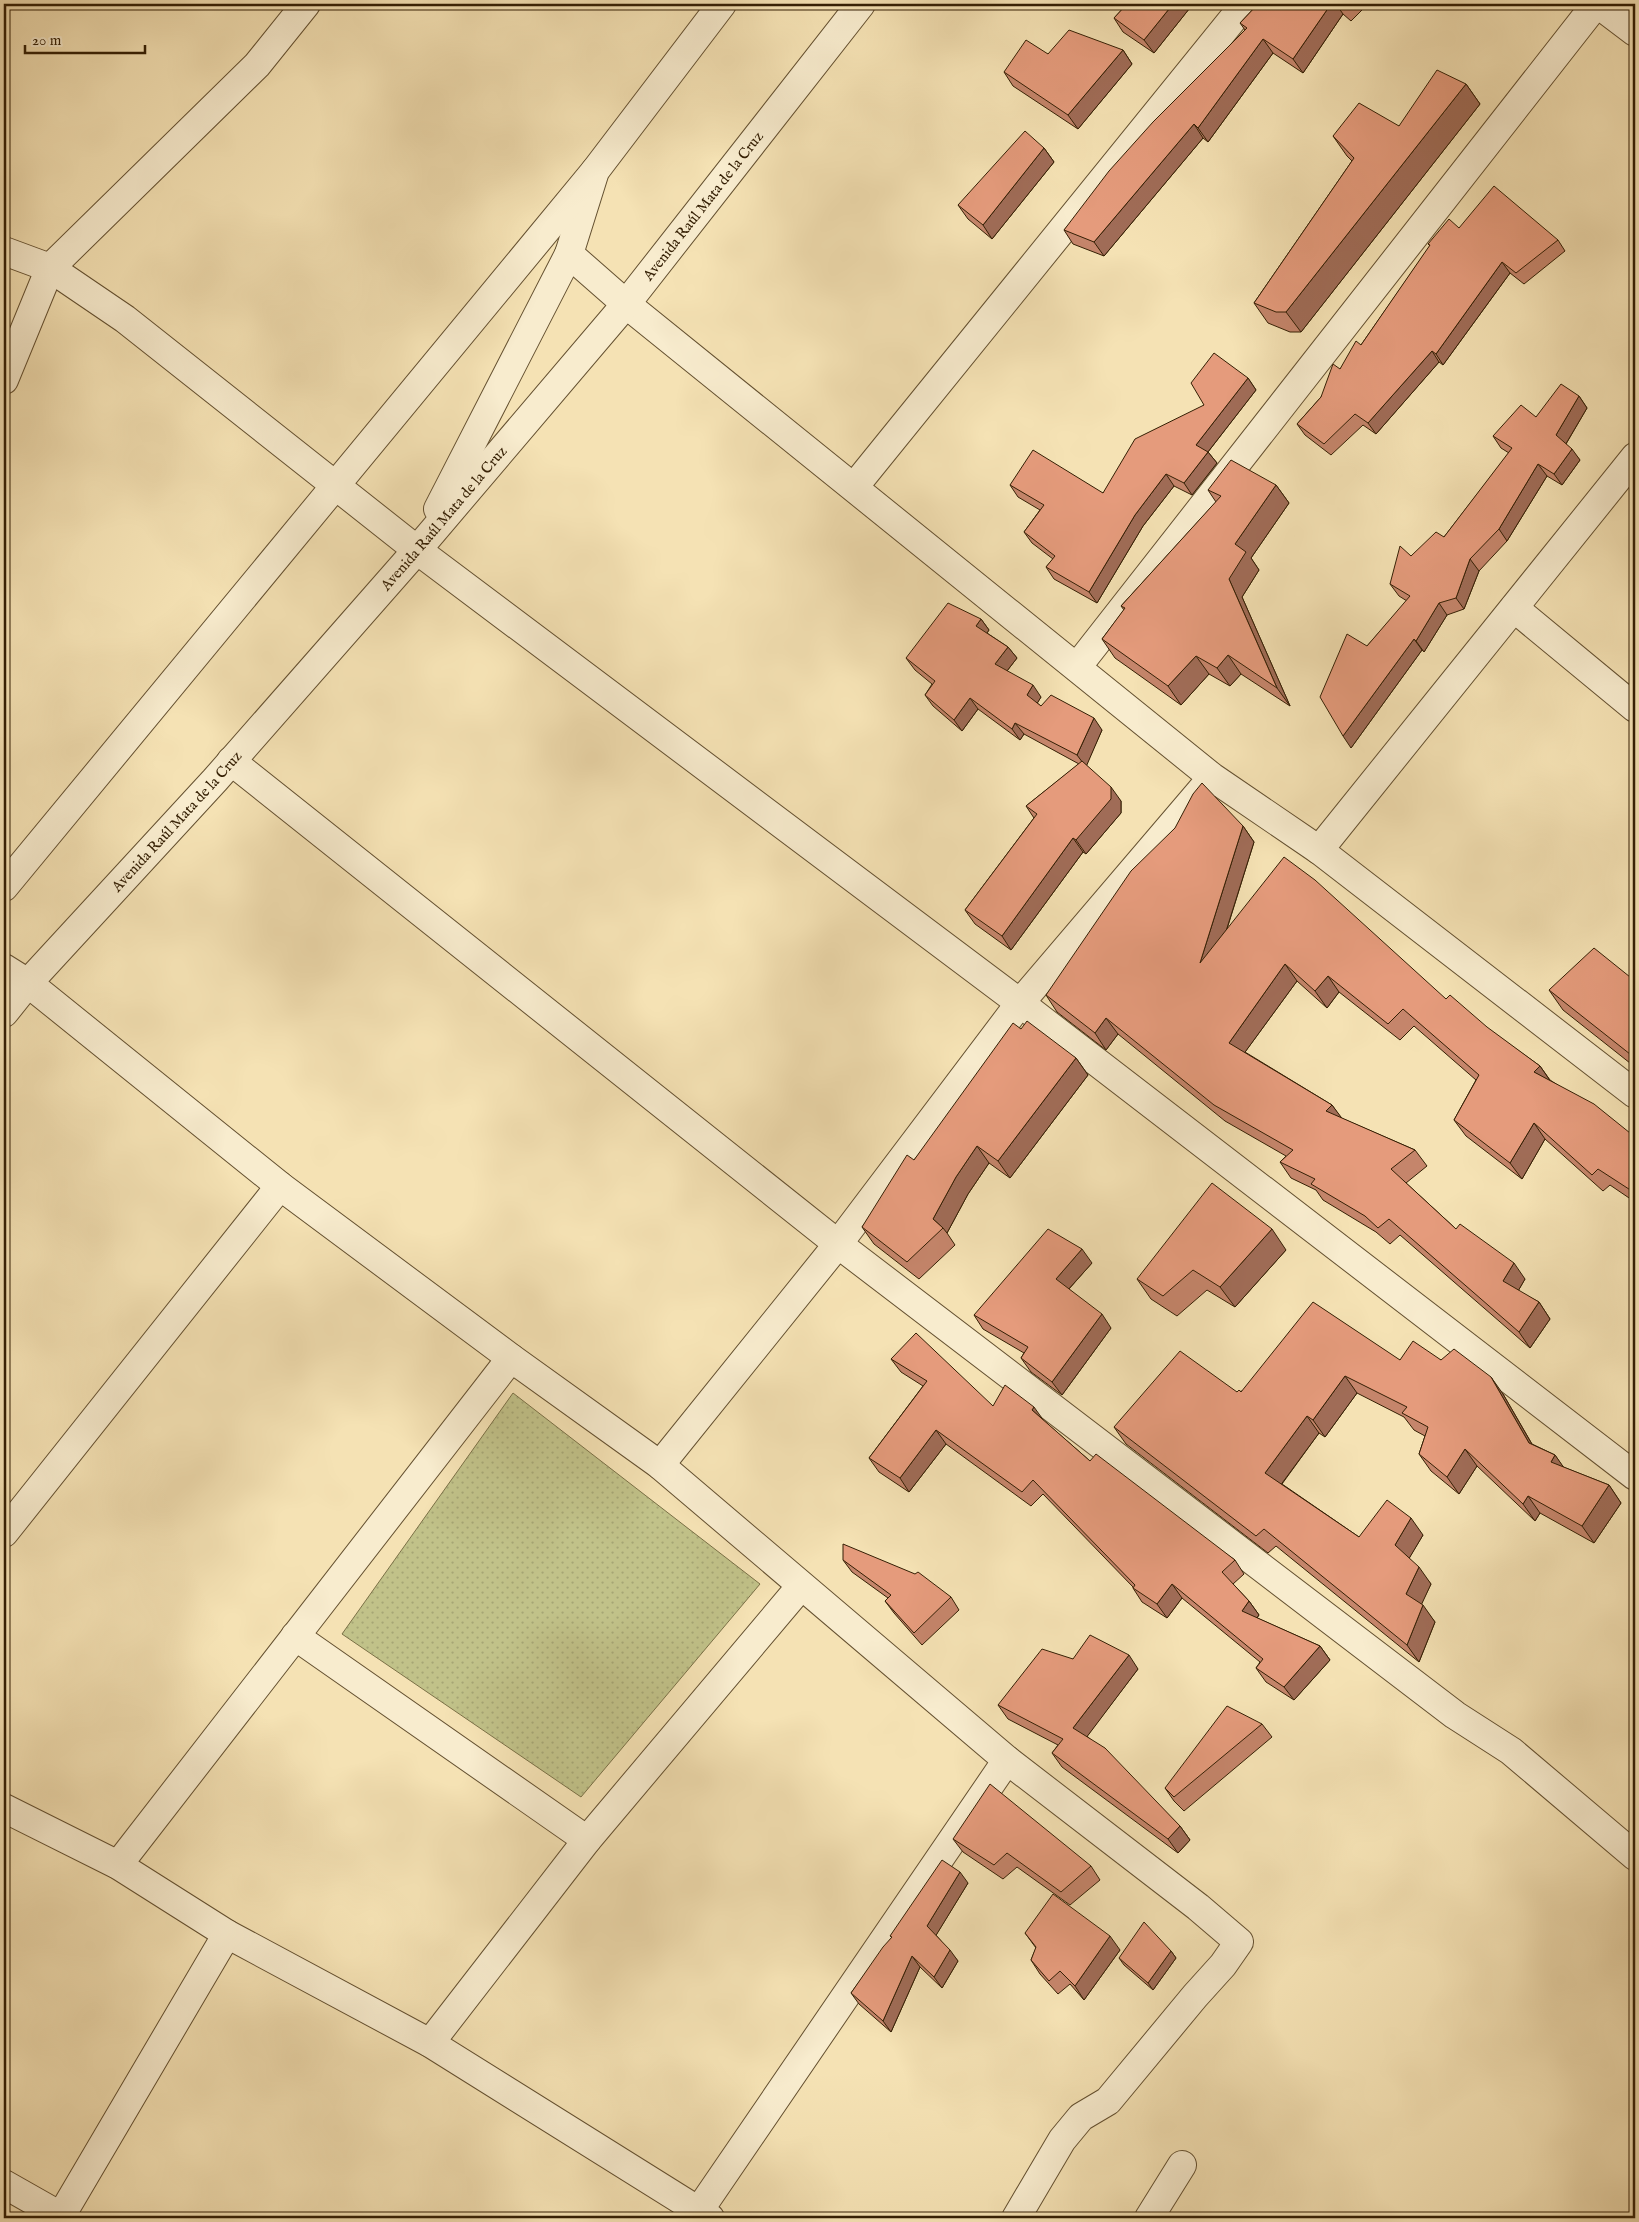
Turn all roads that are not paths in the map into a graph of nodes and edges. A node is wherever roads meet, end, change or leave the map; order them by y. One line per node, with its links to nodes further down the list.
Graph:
1 (306, 4): 10 (street)
2 (722, 4): 7 (street)
3 (861, 4): 11 (street, Avenida Raúl Mata de la Cruz)
4 (1245, 4): 15 (street)
5 (1597, 4): 6 (street); 18 (street)
6 (1635, 32)
7 (595, 170): 9 (street); 14 (street)
8 (4, 251): 10 (street)
9 (569, 254): 11 (street); 16 (street)
10 (50, 268): 12 (street); 14 (street)
11 (626, 304): 15 (street); 16 (street, Avenida Raúl Mata de la Cruz)
12 (4, 380)
13 (1635, 457): 17 (street)
14 (335, 485): 16 (street); 23 (street)
15 (854, 487): 18 (street)
16 (417, 550): 20 (street, Avenida Raúl Mata de la Cruz); 26 (street)
17 (1514, 608): 19 (street); 22 (street)
18 (1077, 667): 21 (street)
19 (1635, 708)
20 (231, 761): 25 (street, Avenida Raúl Mata de la Cruz); 30 (street)
21 (1212, 777): 22 (street); 26 (street)
22 (1319, 850): 28 (street)
23 (4, 887)
24 (4, 968): 25 (street)
25 (28, 983): 27 (street, Avenida Raúl Mata de la Cruz); 29 (street)
26 (1020, 1003): 30 (street); 33 (street)
27 (4, 1013)
28 (1635, 1094)
29 (280, 1186): 31 (street); 34 (street)
30 (838, 1244): 32 (street); 40 (street)
31 (511, 1358): 32 (street); 36 (street)
32 (660, 1465): 35 (street)
33 (1635, 1476)
34 (4, 1534)
35 (800, 1586): 37 (street); 39 (street)
36 (295, 1636): 39 (street); 41 (street)
37 (1007, 1760): 46 (street); 48 (street)
38 (4, 1808): 41 (street)
39 (587, 1840): 43 (street)
40 (1635, 1856)
41 (118, 1865): 42 (street)
42 (227, 1934): 43 (street); 47 (street)
43 (430, 2043): 46 (street)
44 (1182, 2165): 49 (street)
45 (4, 2184): 47 (street)
46 (704, 2215)
47 (63, 2217)
48 (1016, 2218)
49 (1149, 2218)

